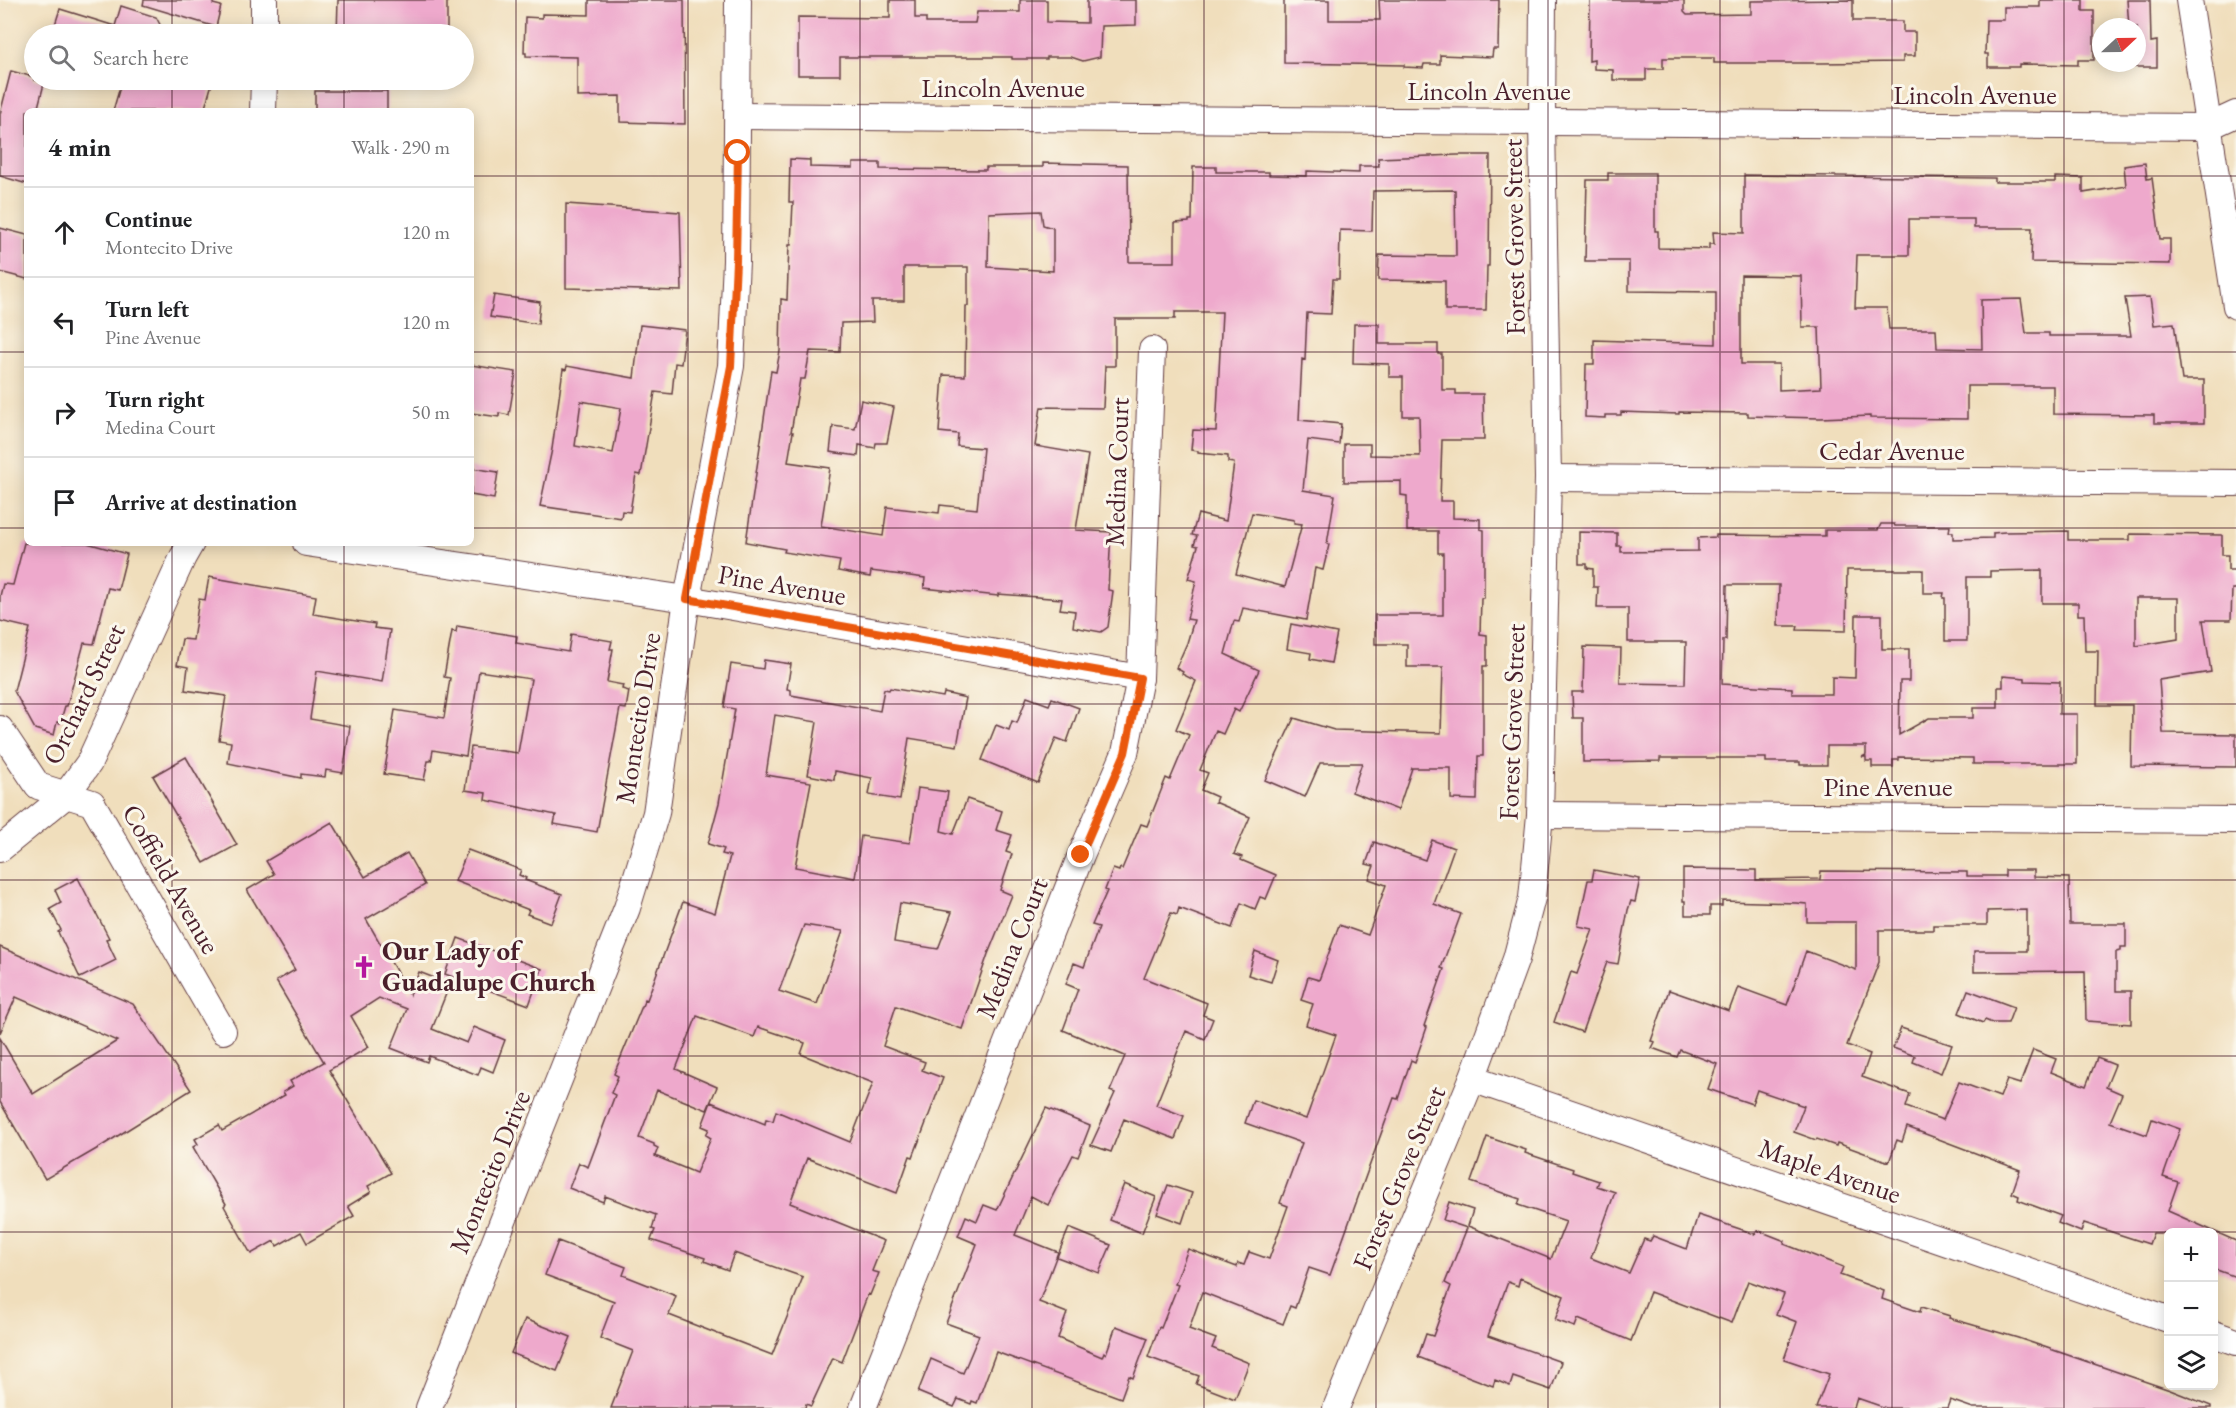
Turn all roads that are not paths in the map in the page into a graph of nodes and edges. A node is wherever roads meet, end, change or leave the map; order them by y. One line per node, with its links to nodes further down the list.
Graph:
1 (264, 0): 5 (street)
2 (738, 0): 9 (street, Montecito Drive)
3 (1543, 0): 10 (street, Forest Grove Street)
4 (2189, 0): 11 (street)
5 (264, 24)
6 (264, 90): 7 (street)
7 (263, 108)
8 (2236, 114): 11 (street, Lincoln Avenue)
9 (738, 116): 10 (street, Lincoln Avenue); 18 (street, Montecito Drive)
10 (1542, 122): 11 (street, Lincoln Avenue); 14 (street, Forest Grove Street)
11 (2208, 127): 12 (street)
12 (2236, 306)
13 (1152, 350): 19 (street, Medina Court)
14 (1548, 478): 15 (street, Cedar Avenue); 22 (street, Forest Grove Street)
15 (2236, 483)
16 (189, 546): 21 (street, Orchard Street)
17 (326, 546): 18 (street, Pine Avenue)
18 (687, 599): 19 (street, Pine Avenue); 30 (street, Montecito Drive)
19 (1140, 678): 31 (street, Medina Court)
20 (0, 729): 21 (street, Coffield Avenue)
21 (65, 796): 24 (street, Orchard Street); 25 (street, Coffield Avenue)
22 (1540, 814): 23 (street, Pine Avenue); 26 (street, Forest Grove Street)
23 (2236, 820)
24 (0, 849)
25 (224, 1031)
26 (1472, 1079): 27 (street, Maple Avenue); 32 (street, Forest Grove Street)
27 (2164, 1317)
28 (2217, 1336): 29 (street)
29 (2236, 1342)
30 (429, 1408)
31 (863, 1408)
32 (1336, 1408)

